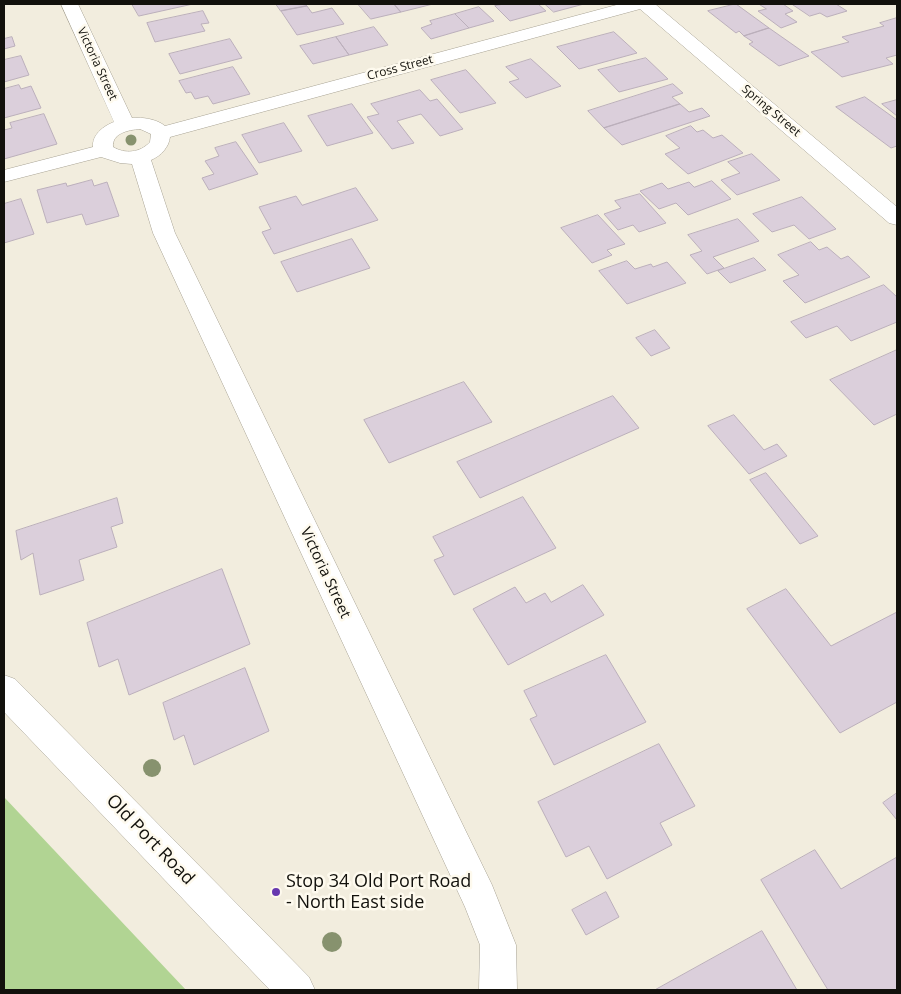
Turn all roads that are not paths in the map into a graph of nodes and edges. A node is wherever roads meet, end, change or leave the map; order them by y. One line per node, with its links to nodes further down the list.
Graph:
1 (69, 4): 4 (street, Victoria Street)
2 (639, 4): 5 (street, Cross Street)
3 (645, 4): 9 (street, Spring Street)
4 (125, 125): 5 (street); 6 (street)
5 (161, 133): 7 (street)
6 (104, 150): 7 (street); 8 (street)
7 (140, 157): 12 (street, Victoria Street)
8 (4, 176)
9 (897, 218)
10 (4, 690): 11 (street, Old Port Road)
11 (296, 990)
12 (498, 990)

